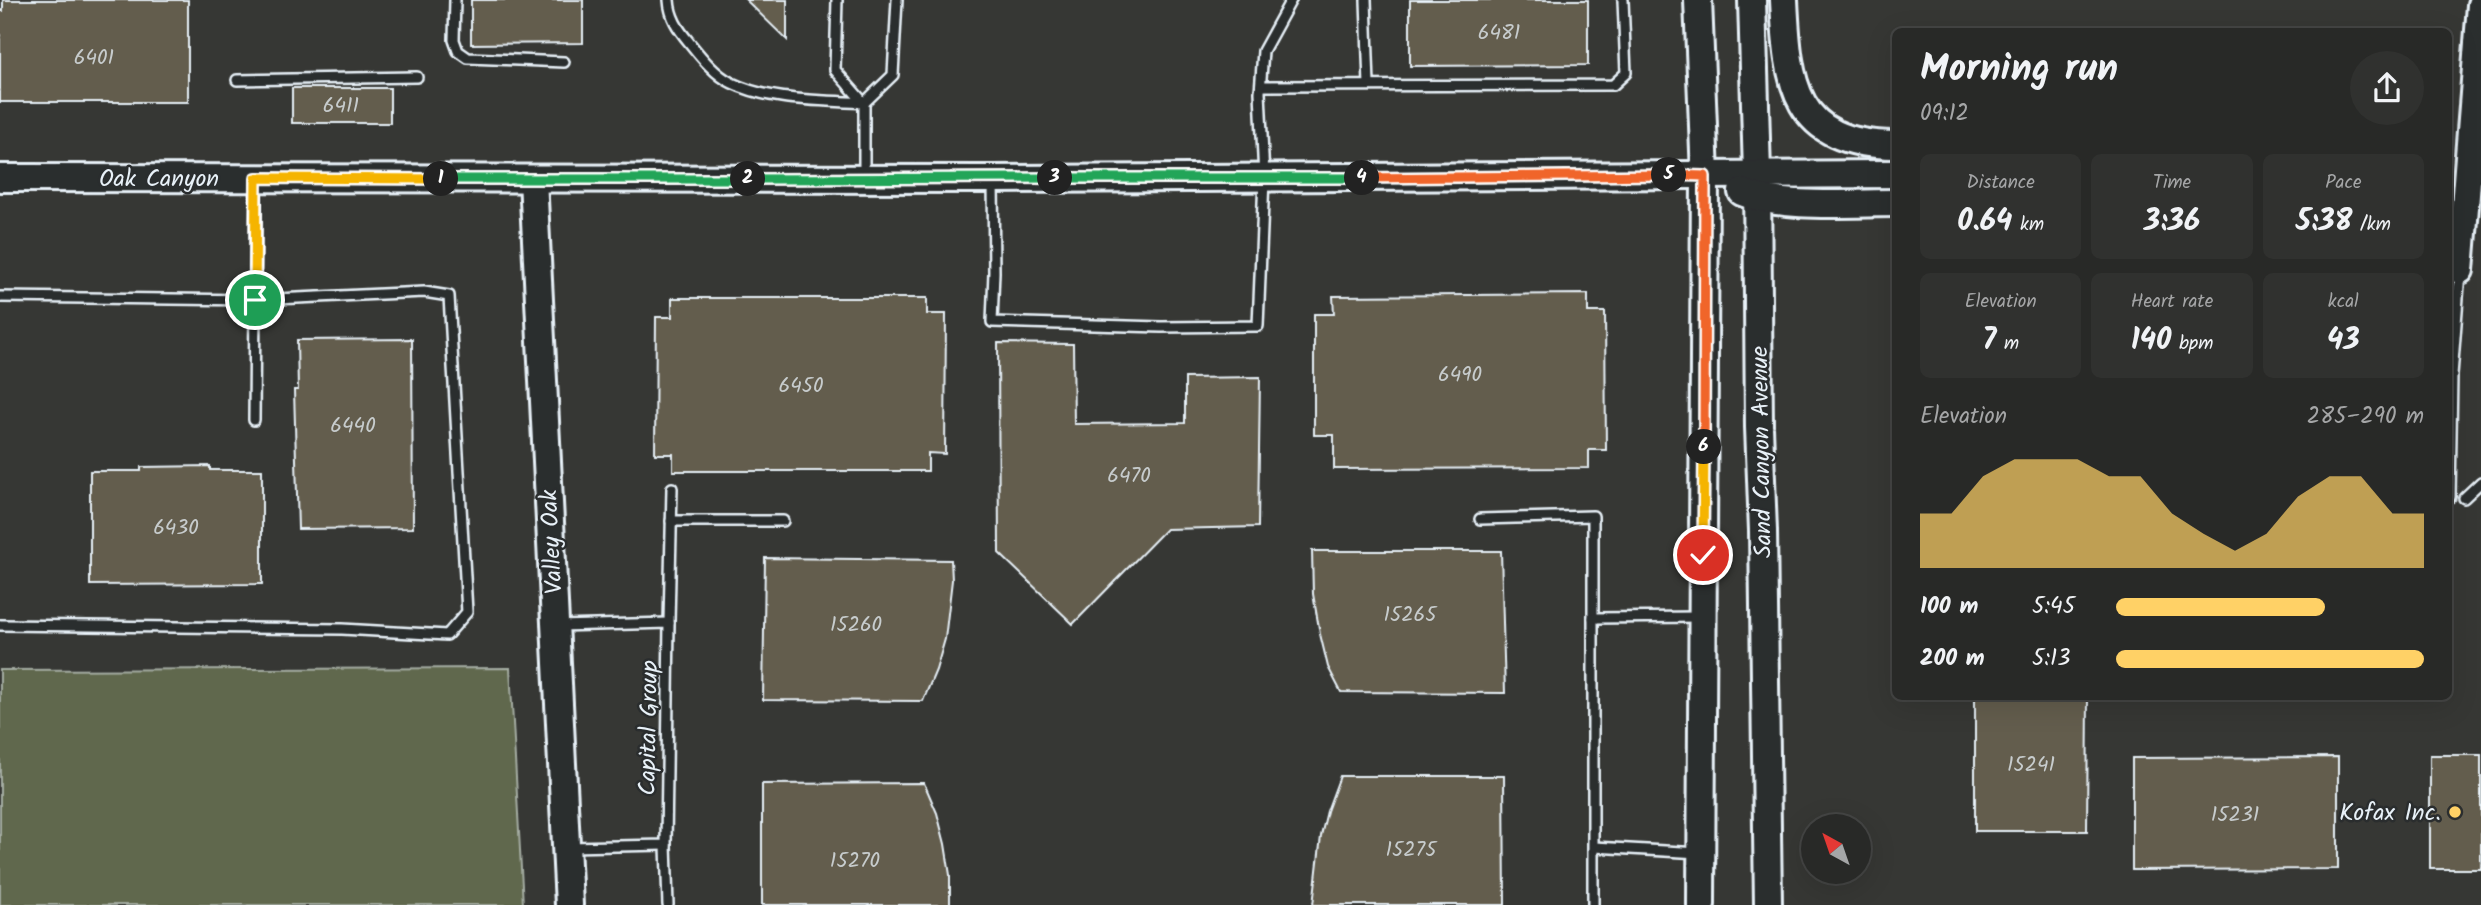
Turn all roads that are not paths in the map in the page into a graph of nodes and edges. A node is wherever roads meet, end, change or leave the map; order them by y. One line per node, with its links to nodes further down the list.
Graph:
1 (455, 0): 12 (lane)
2 (670, 0): 17 (lane)
3 (837, 0): 17 (lane)
4 (897, 0): 17 (lane)
5 (1291, 0): 16 (lane)
6 (1366, 0): 15 (lane)
7 (1623, 0): 15 (lane)
8 (1698, 0): 20 (street)
9 (1752, 0): 27 (street, Sand Canyon Avenue)
10 (1784, 0): 18 (street)
11 (2481, 5): 29 (street)
12 (564, 62)
13 (418, 77): 14 (lane)
14 (237, 80)
15 (1369, 85): 16 (lane)
16 (1261, 86): 23 (lane)
17 (864, 103): 25 (lane)
18 (1892, 145)
19 (1892, 174): 27 (street)
20 (1705, 176): 23 (street, Oak Canyon); 27 (street); 41 (street)
21 (0, 178): 22 (street, Oak Canyon)
22 (256, 178): 24 (street, Oak Canyon); 32 (lane)
23 (1264, 178): 26 (street, Oak Canyon); 26 (lane)
24 (533, 179): 25 (street, Oak Canyon); 45 (street, Valley Oak)
25 (864, 179): 26 (street, Oak Canyon)
26 (993, 179)
27 (1757, 186): 28 (street); 54 (street, Sand Canyon Avenue)
28 (1892, 203)
29 (2464, 227): 30 (street)
30 (2463, 271): 33 (lane)
31 (0, 297): 32 (lane)
32 (255, 300): 34 (lane); 44 (lane)
33 (2452, 375)
34 (254, 420)
35 (2481, 482): 37 (lane)
36 (672, 488): 39 (lane)
37 (2465, 498)
38 (1480, 519): 42 (lane)
39 (671, 521): 40 (lane); 43 (lane)
40 (783, 522)
41 (1703, 617): 42 (lane); 49 (street)
42 (1593, 618): 48 (lane)
43 (669, 623): 45 (lane, Capital Group); 46 (lane, Capital Group)
44 (0, 625)
45 (555, 626): 47 (street, Valley Oak)
46 (666, 845): 47 (lane); 51 (lane, Capital Group)
47 (566, 847): 50 (street, Valley Oak)
48 (1594, 847): 49 (lane); 52 (lane)
49 (1701, 853): 53 (street)
50 (569, 905)
51 (668, 905)
52 (1593, 905)
53 (1701, 905)
54 (1768, 905)

